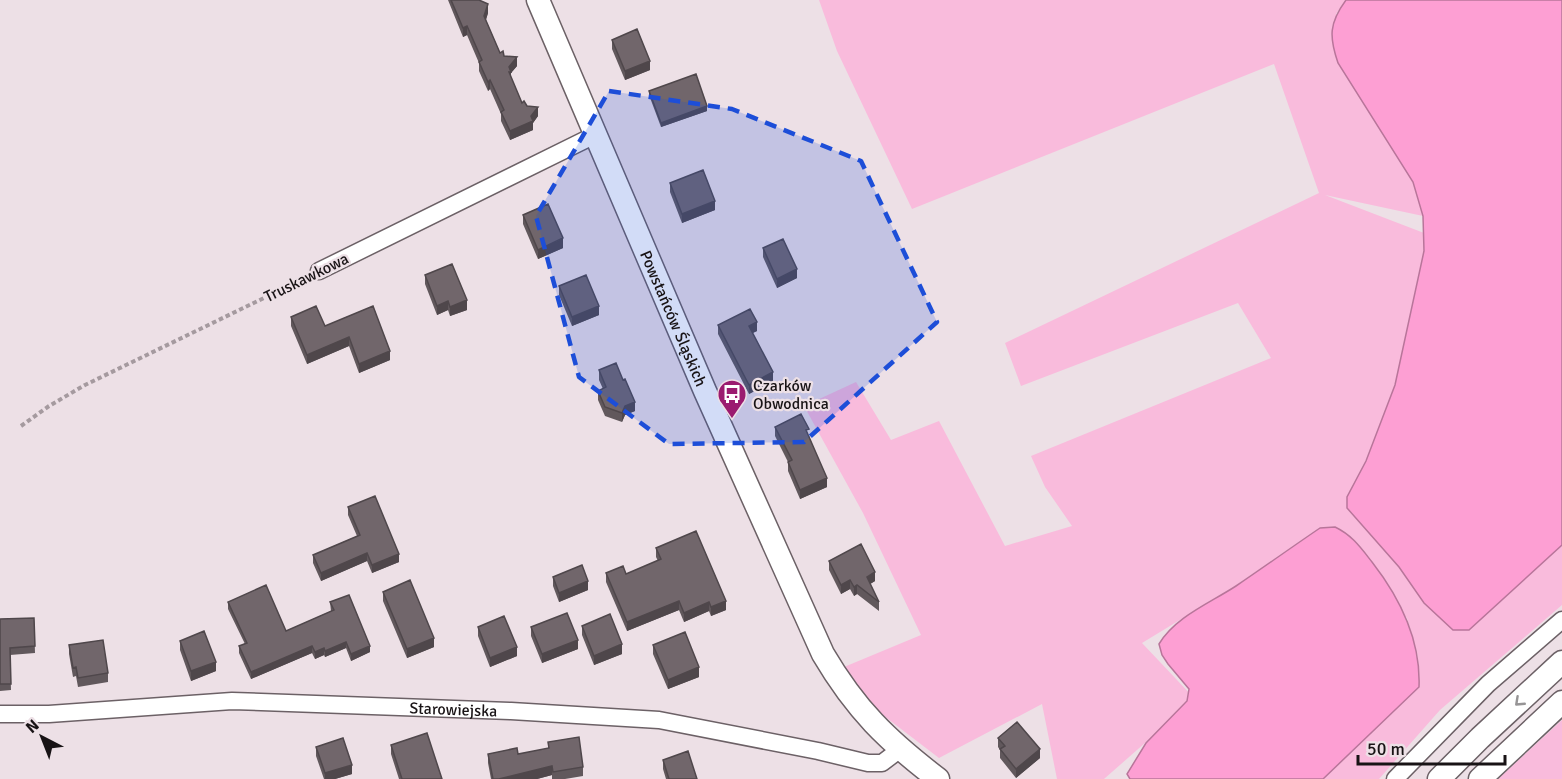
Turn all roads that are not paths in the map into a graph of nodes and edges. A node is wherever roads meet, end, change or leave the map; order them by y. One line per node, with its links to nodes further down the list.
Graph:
1 (538, 0): 2 (street, Powstańców Śląskich)
2 (595, 135): 3 (street, Truskawkowa); 8 (street, Powstańców Śląskich)
3 (319, 271)
4 (1562, 620): 10 (street)
5 (1562, 662): 11 (street, one-way to 11)
6 (1562, 702): 12 (street)
7 (0, 714): 8 (street, Starowiejska)
8 (899, 750): 9 (street, Powstańców Śląskich)
9 (938, 779)
10 (1395, 779)
11 (1439, 779)
12 (1480, 779)

